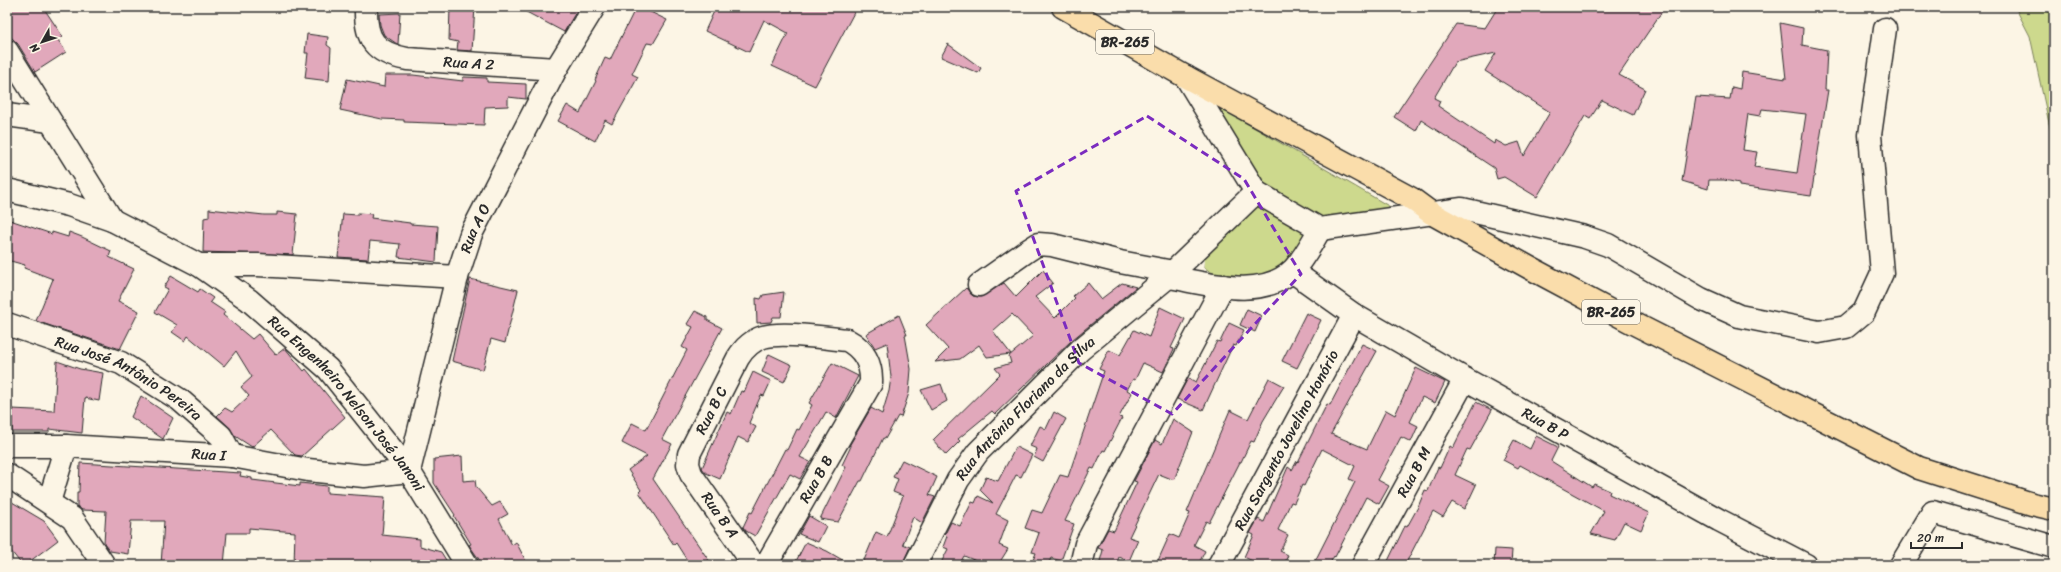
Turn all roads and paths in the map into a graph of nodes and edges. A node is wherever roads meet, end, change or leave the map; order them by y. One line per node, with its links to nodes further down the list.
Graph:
1 (366, 7): 6 (street, Rua A 2)
2 (594, 7): 6 (street, Rua A O)
3 (1063, 7): 7 (highway, BR-265)
4 (1885, 29): 12 (street)
5 (7, 51): 9 (street)
6 (556, 69): 19 (street, Rua A O)
7 (1186, 77): 11 (street); 12 (highway, BR-265)
8 (7, 116): 9 (street)
9 (50, 120): 13 (street)
10 (7, 190): 13 (street, Rua Engenheiro Nelson José Janoni)
11 (1256, 192): 14 (street); 18 (street, Rua Antônio Floriano da Silva)
12 (1431, 212): 14 (street); 34 (highway, BR-265)
13 (112, 220): 15 (street, Rua Engenheiro Nelson José Janoni)
14 (1320, 229): 17 (street)
15 (200, 265): 16 (street, Rua Engenheiro Nelson José Janoni); 22 (street, Rua Engenheiro Nelson José Janoni)
16 (258, 265): 19 (street, Rua Engenheiro Nelson José Janoni); 22 (street)
17 (1292, 271): 21 (street); 23 (street, Rua B P)
18 (1170, 275): 20 (street); 21 (street); 40 (street, Rua Antônio Floriano da Silva)
19 (457, 277): 31 (street, Rua A O)
20 (979, 285)
21 (1224, 286): 41 (street)
22 (249, 300): 31 (street, Rua Engenheiro Nelson José Janoni)
23 (1354, 315): 25 (street, Rua B P); 42 (street, Rua Sargento Jovelino Honório)
24 (7, 324): 29 (street, Rua José Antônio Pereira)
25 (1465, 379): 43 (street, Rua B M); 44 (street, Rua B P)
26 (866, 394): 30 (street, Rua B C); 39 (street, Rua B B)
27 (7, 446): 28 (street, Rua I)
28 (66, 446): 29 (street, Rua I); 33 (street)
29 (232, 456): 31 (street, Rua I)
30 (688, 464): 38 (street, Rua B A)
31 (409, 471): 37 (street, Rua Engenheiro Nelson José Janoni)
32 (7, 475): 33 (street)
33 (50, 502): 36 (street)
34 (2054, 509)
35 (2054, 547): 45 (street)
36 (104, 565)
37 (467, 565)
38 (754, 565)
39 (766, 565)
40 (915, 565)
41 (1081, 565)
42 (1220, 565)
43 (1363, 565)
44 (1806, 565)
45 (1901, 565)

